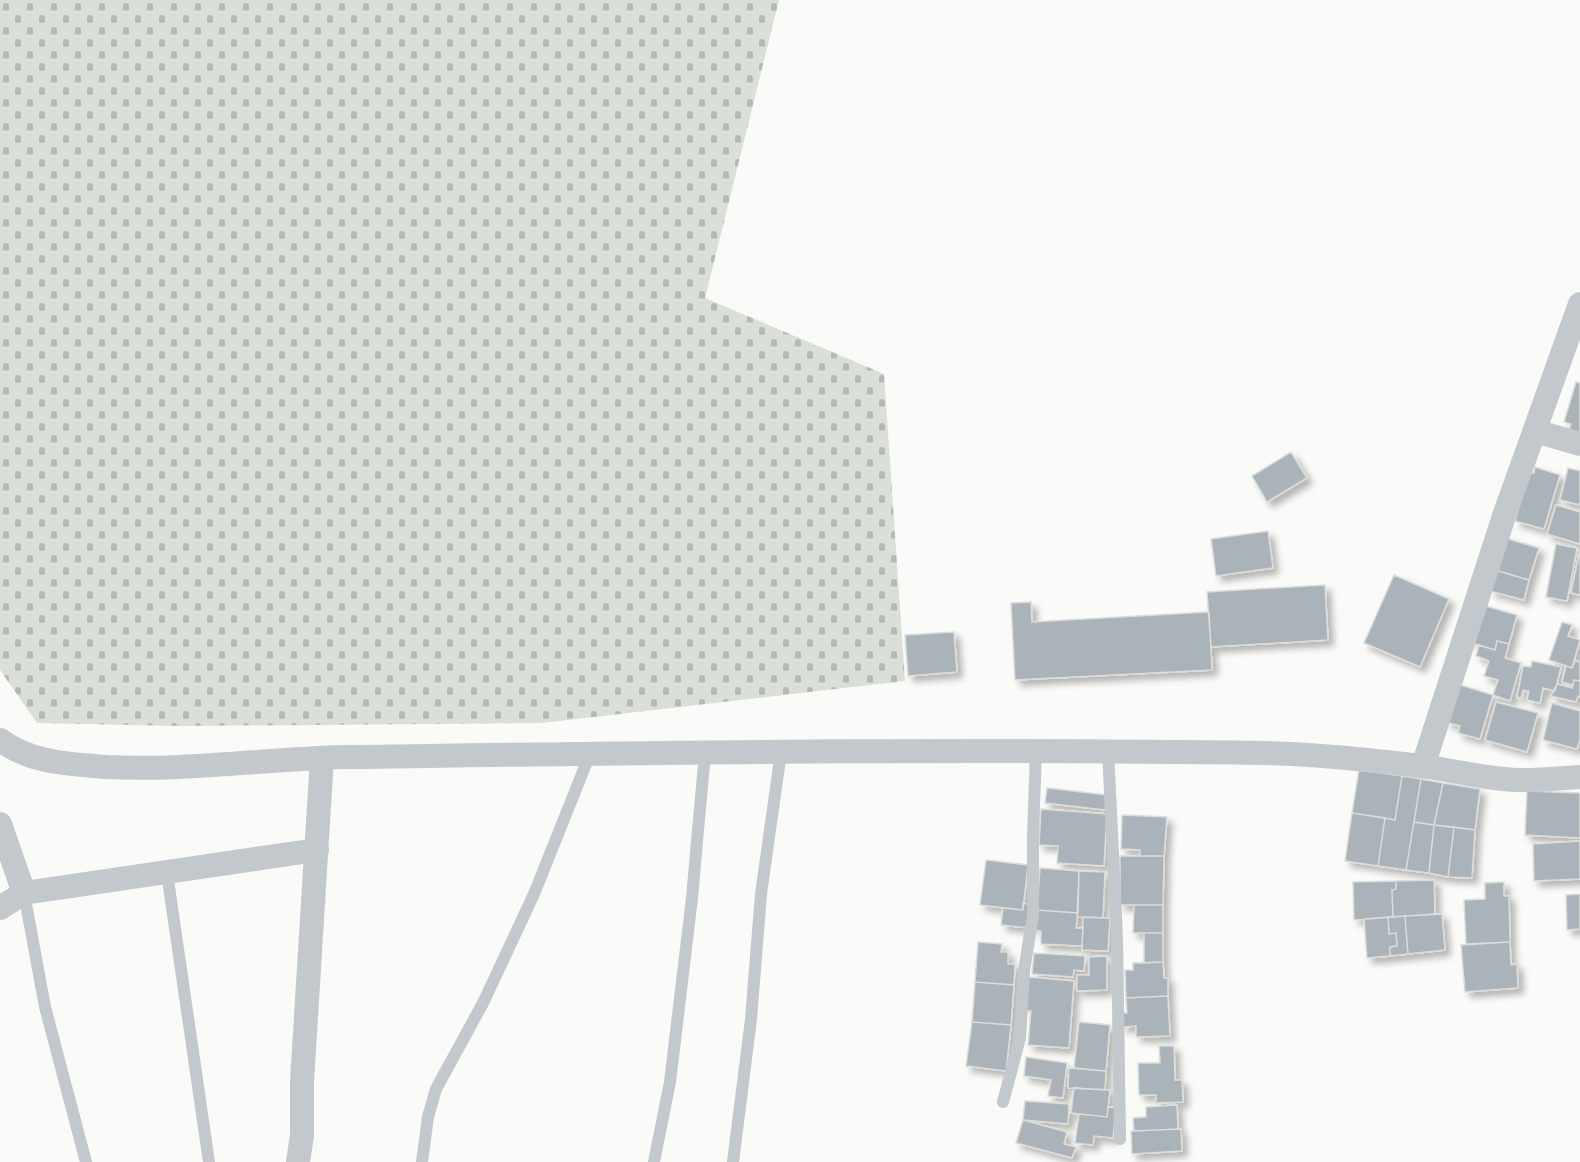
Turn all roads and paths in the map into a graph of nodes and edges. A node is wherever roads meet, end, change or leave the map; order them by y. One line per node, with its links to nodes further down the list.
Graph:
1 (1580, 304): 2 (street)
2 (1535, 431): 3 (street); 11 (street)
3 (1580, 444)
4 (3, 749): 10 (street)
5 (1107, 750): 6 (street); 11 (street); 19 (lane)
6 (1036, 751): 8 (street); 18 (lane)
7 (705, 752): 8 (street); 9 (street); 24 (lane)
8 (781, 752): 25 (lane)
9 (590, 754): 10 (street); 23 (lane)
10 (322, 758): 14 (street)
11 (1422, 766): 12 (street)
12 (1580, 777)
13 (0, 824): 16 (street)
14 (317, 850): 15 (street); 22 (street)
15 (167, 873): 16 (street); 21 (lane)
16 (24, 893): 17 (street); 20 (lane)
17 (0, 908)
18 (1003, 1102)
19 (1120, 1139)
20 (86, 1162)
21 (210, 1162)
22 (298, 1162)
23 (422, 1162)
24 (654, 1162)
25 (733, 1162)

